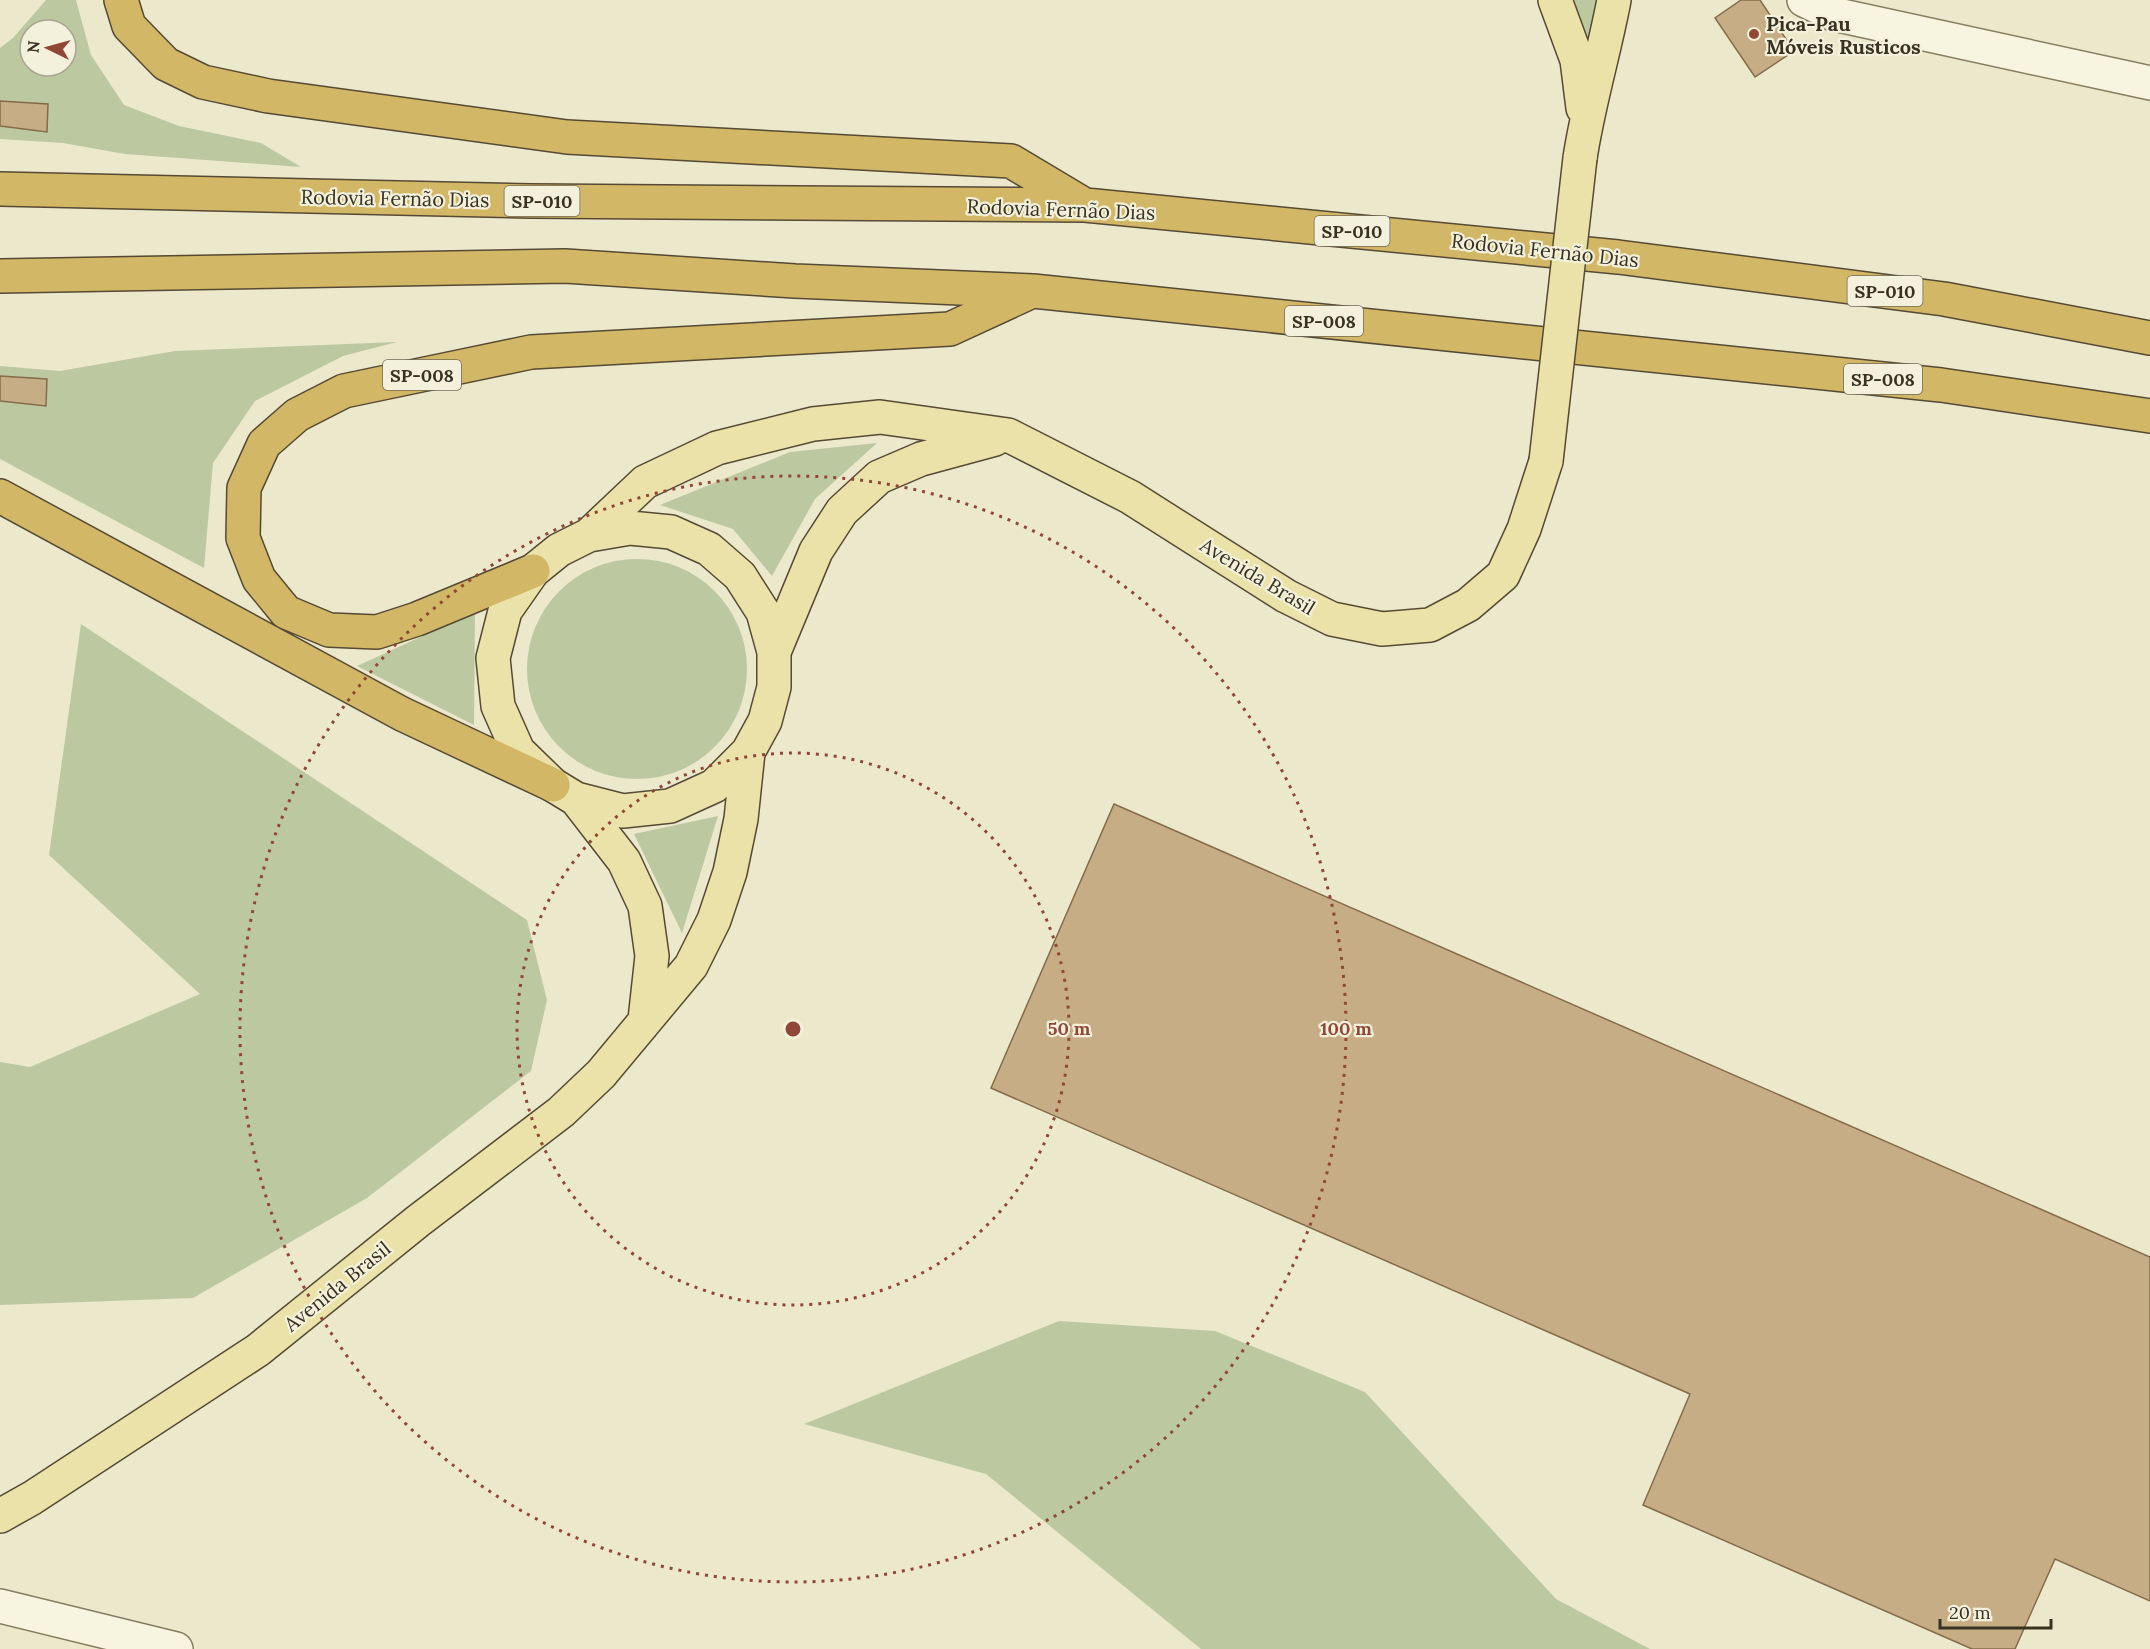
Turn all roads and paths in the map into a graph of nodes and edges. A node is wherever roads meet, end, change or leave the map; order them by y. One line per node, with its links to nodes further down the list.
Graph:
1 (121, 0): 8 (highway)
2 (1555, 0): 6 (main road, SP-008)
3 (1614, 0): 6 (main road)
4 (1804, 0): 5 (street)
5 (2150, 83)
6 (1585, 126): 13 (main road, Avenida Brasil / SP-008, bridge)
7 (0, 189): 8 (highway, Rodovia Fernão Dias / SP-010)
8 (1085, 205): 11 (highway, Rodovia Fernão Dias / SP-010)
9 (0, 276): 10 (highway)
10 (1033, 291): 12 (highway, SP-008); 16 (highway, SP-008)
11 (2150, 338)
12 (2150, 416)
13 (1008, 435): 15 (main road, Avenida Brasil / SP-008); 17 (main road)
14 (0, 496): 19 (highway)
15 (589, 535): 16 (main road, SP-008); 17 (main road, SP-008)
16 (533, 571): 19 (main road, SP-008)
17 (774, 652): 18 (main road, SP-008)
18 (748, 752): 19 (main road, SP-008); 20 (main road, Avenida Brasil)
19 (565, 792): 20 (main road)
20 (645, 1020): 21 (main road, Avenida Brasil)
21 (0, 1516)
22 (0, 1606): 23 (street)
23 (176, 1649)

